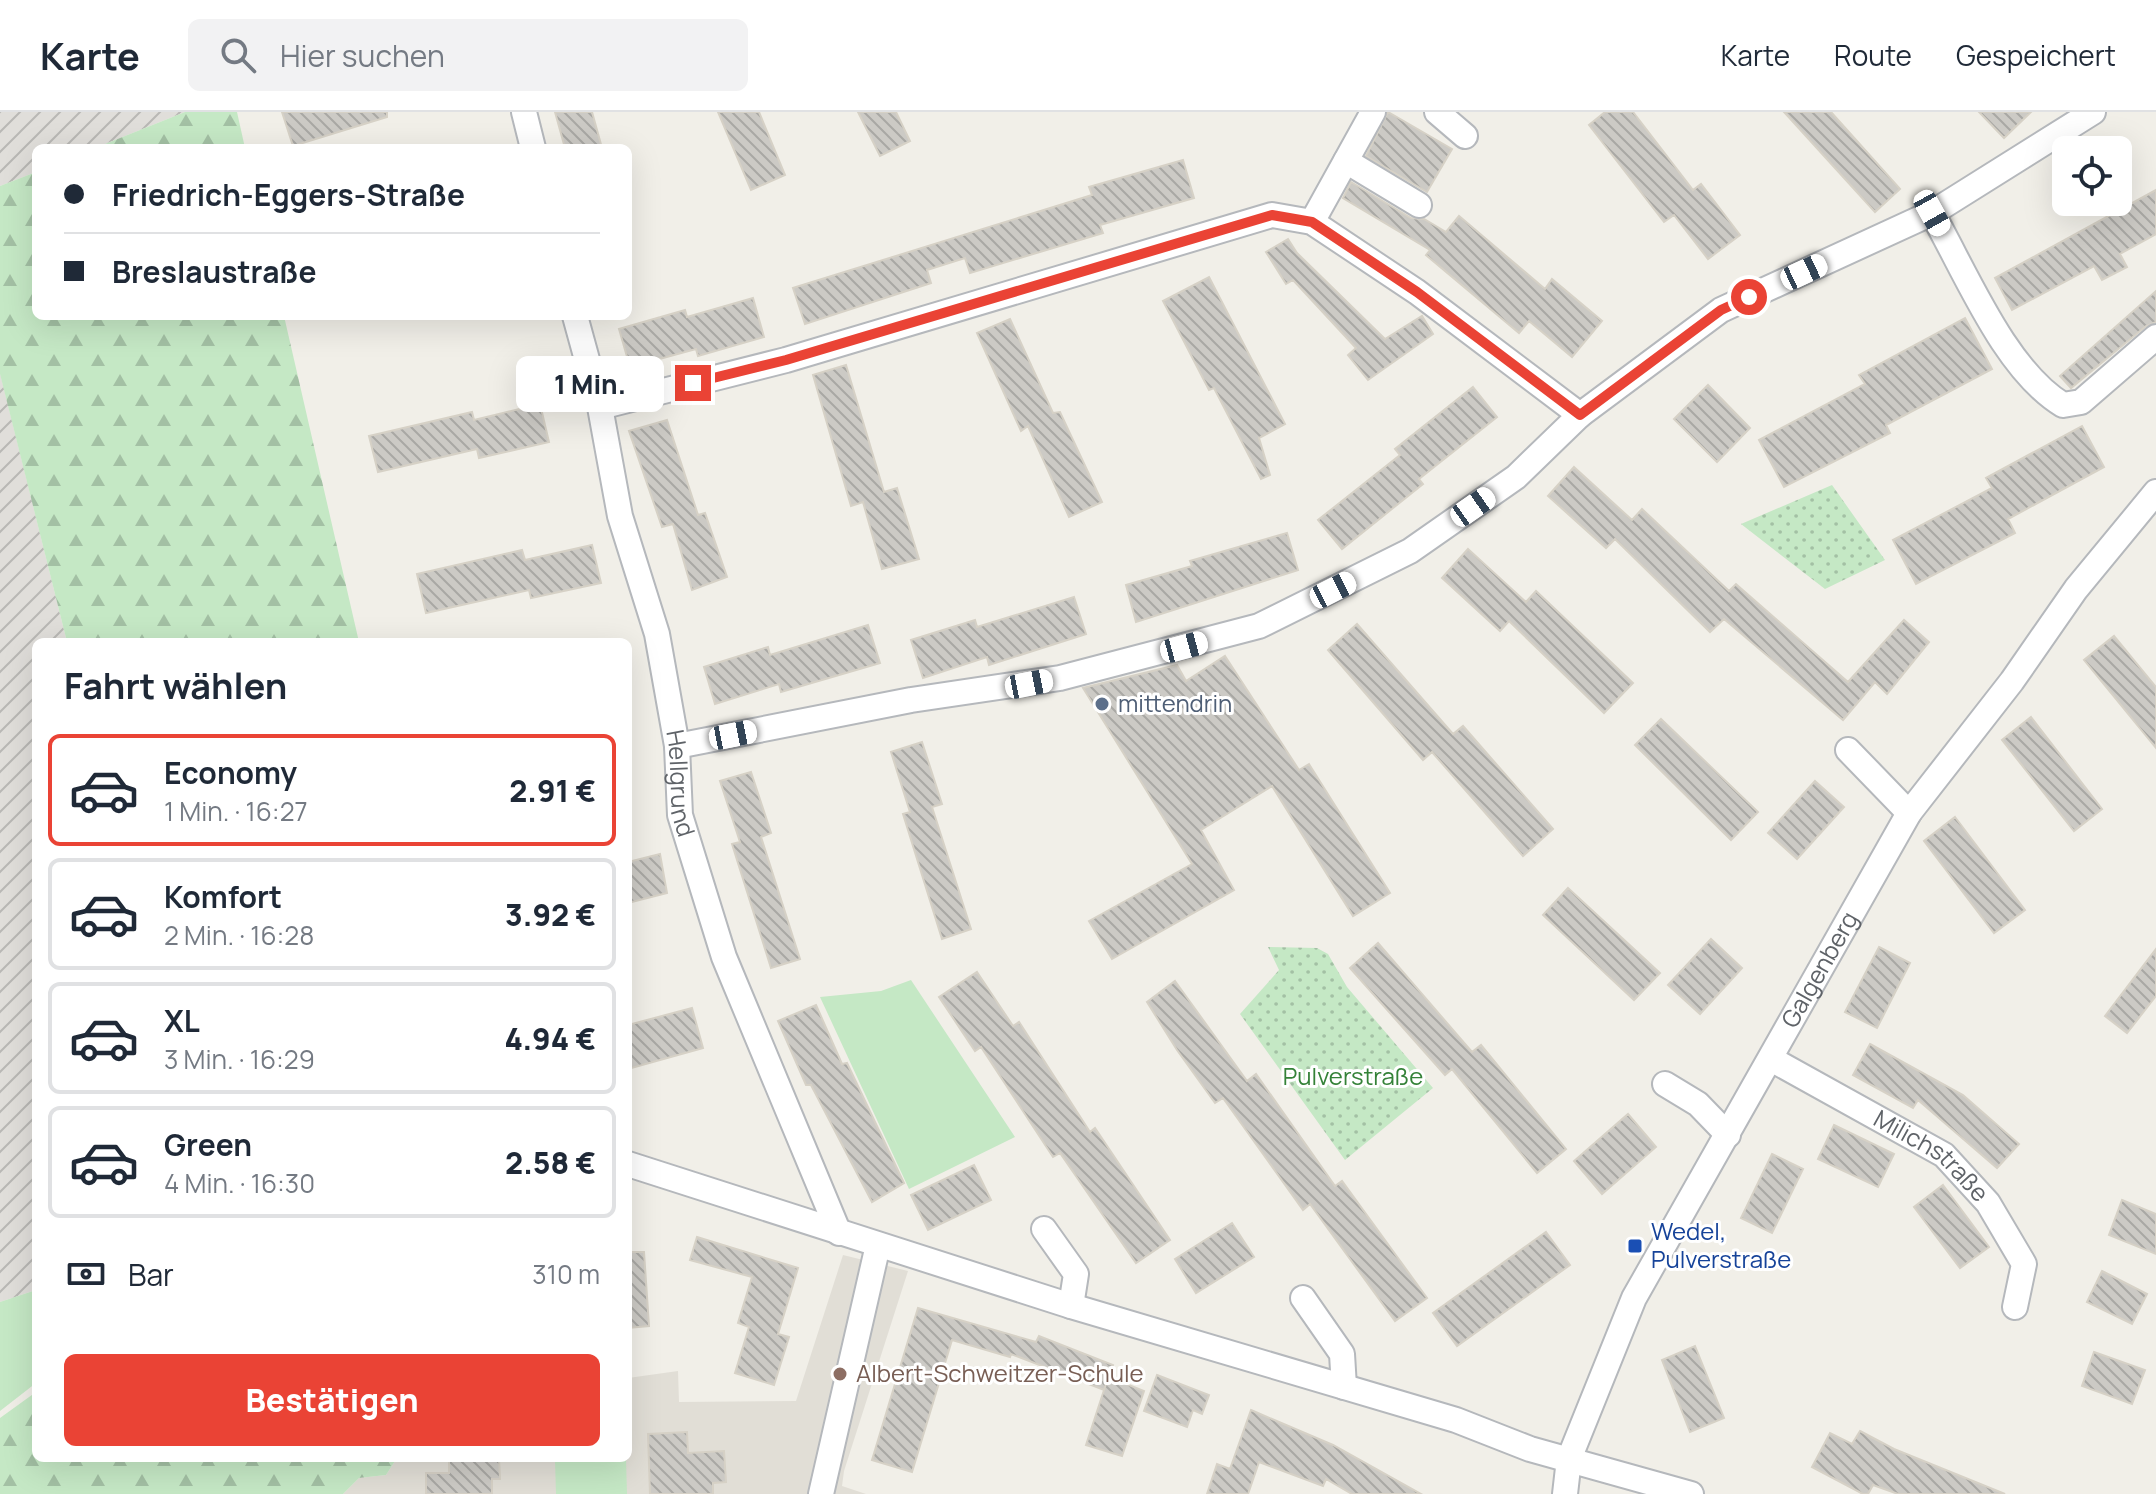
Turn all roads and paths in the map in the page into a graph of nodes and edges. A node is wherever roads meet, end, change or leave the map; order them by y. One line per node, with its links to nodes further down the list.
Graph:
1 (524, 112): 6 (street)
2 (1373, 112): 7 (street)
3 (1437, 112): 5 (street)
4 (2093, 112): 9 (street)
5 (1465, 136)
6 (532, 144)
7 (1346, 161): 8 (street); 10 (street)
8 (1419, 205)
9 (1932, 213): 12 (street); 14 (street)
10 (1312, 222): 13 (street); 14 (street)
11 (576, 320): 13 (street, Hellgrund)
12 (2156, 337)
13 (600, 407): 16 (street, Hellgrund)
14 (1573, 423): 16 (street)
15 (2156, 492): 18 (street, Galgenberg)
16 (677, 746): 24 (street, Hellgrund)
17 (1848, 750): 18 (street)
18 (1909, 813): 19 (street, Galgenberg)
19 (1771, 1059): 21 (street, Galgenberg); 28 (street, Milichstraße)
20 (1665, 1084): 21 (street)
21 (1728, 1135): 30 (street, Galgenberg)
22 (632, 1165): 24 (street)
23 (1044, 1229): 27 (street)
24 (839, 1233): 25 (street)
25 (878, 1245): 27 (street); 31 (street)
26 (1303, 1298): 29 (street)
27 (1071, 1306): 29 (street)
28 (2015, 1307)
29 (1344, 1387): 30 (street)
30 (1569, 1459): 32 (street, Galgenberg); 33 (street)
31 (821, 1494)
32 (1565, 1494)
33 (1691, 1494)

